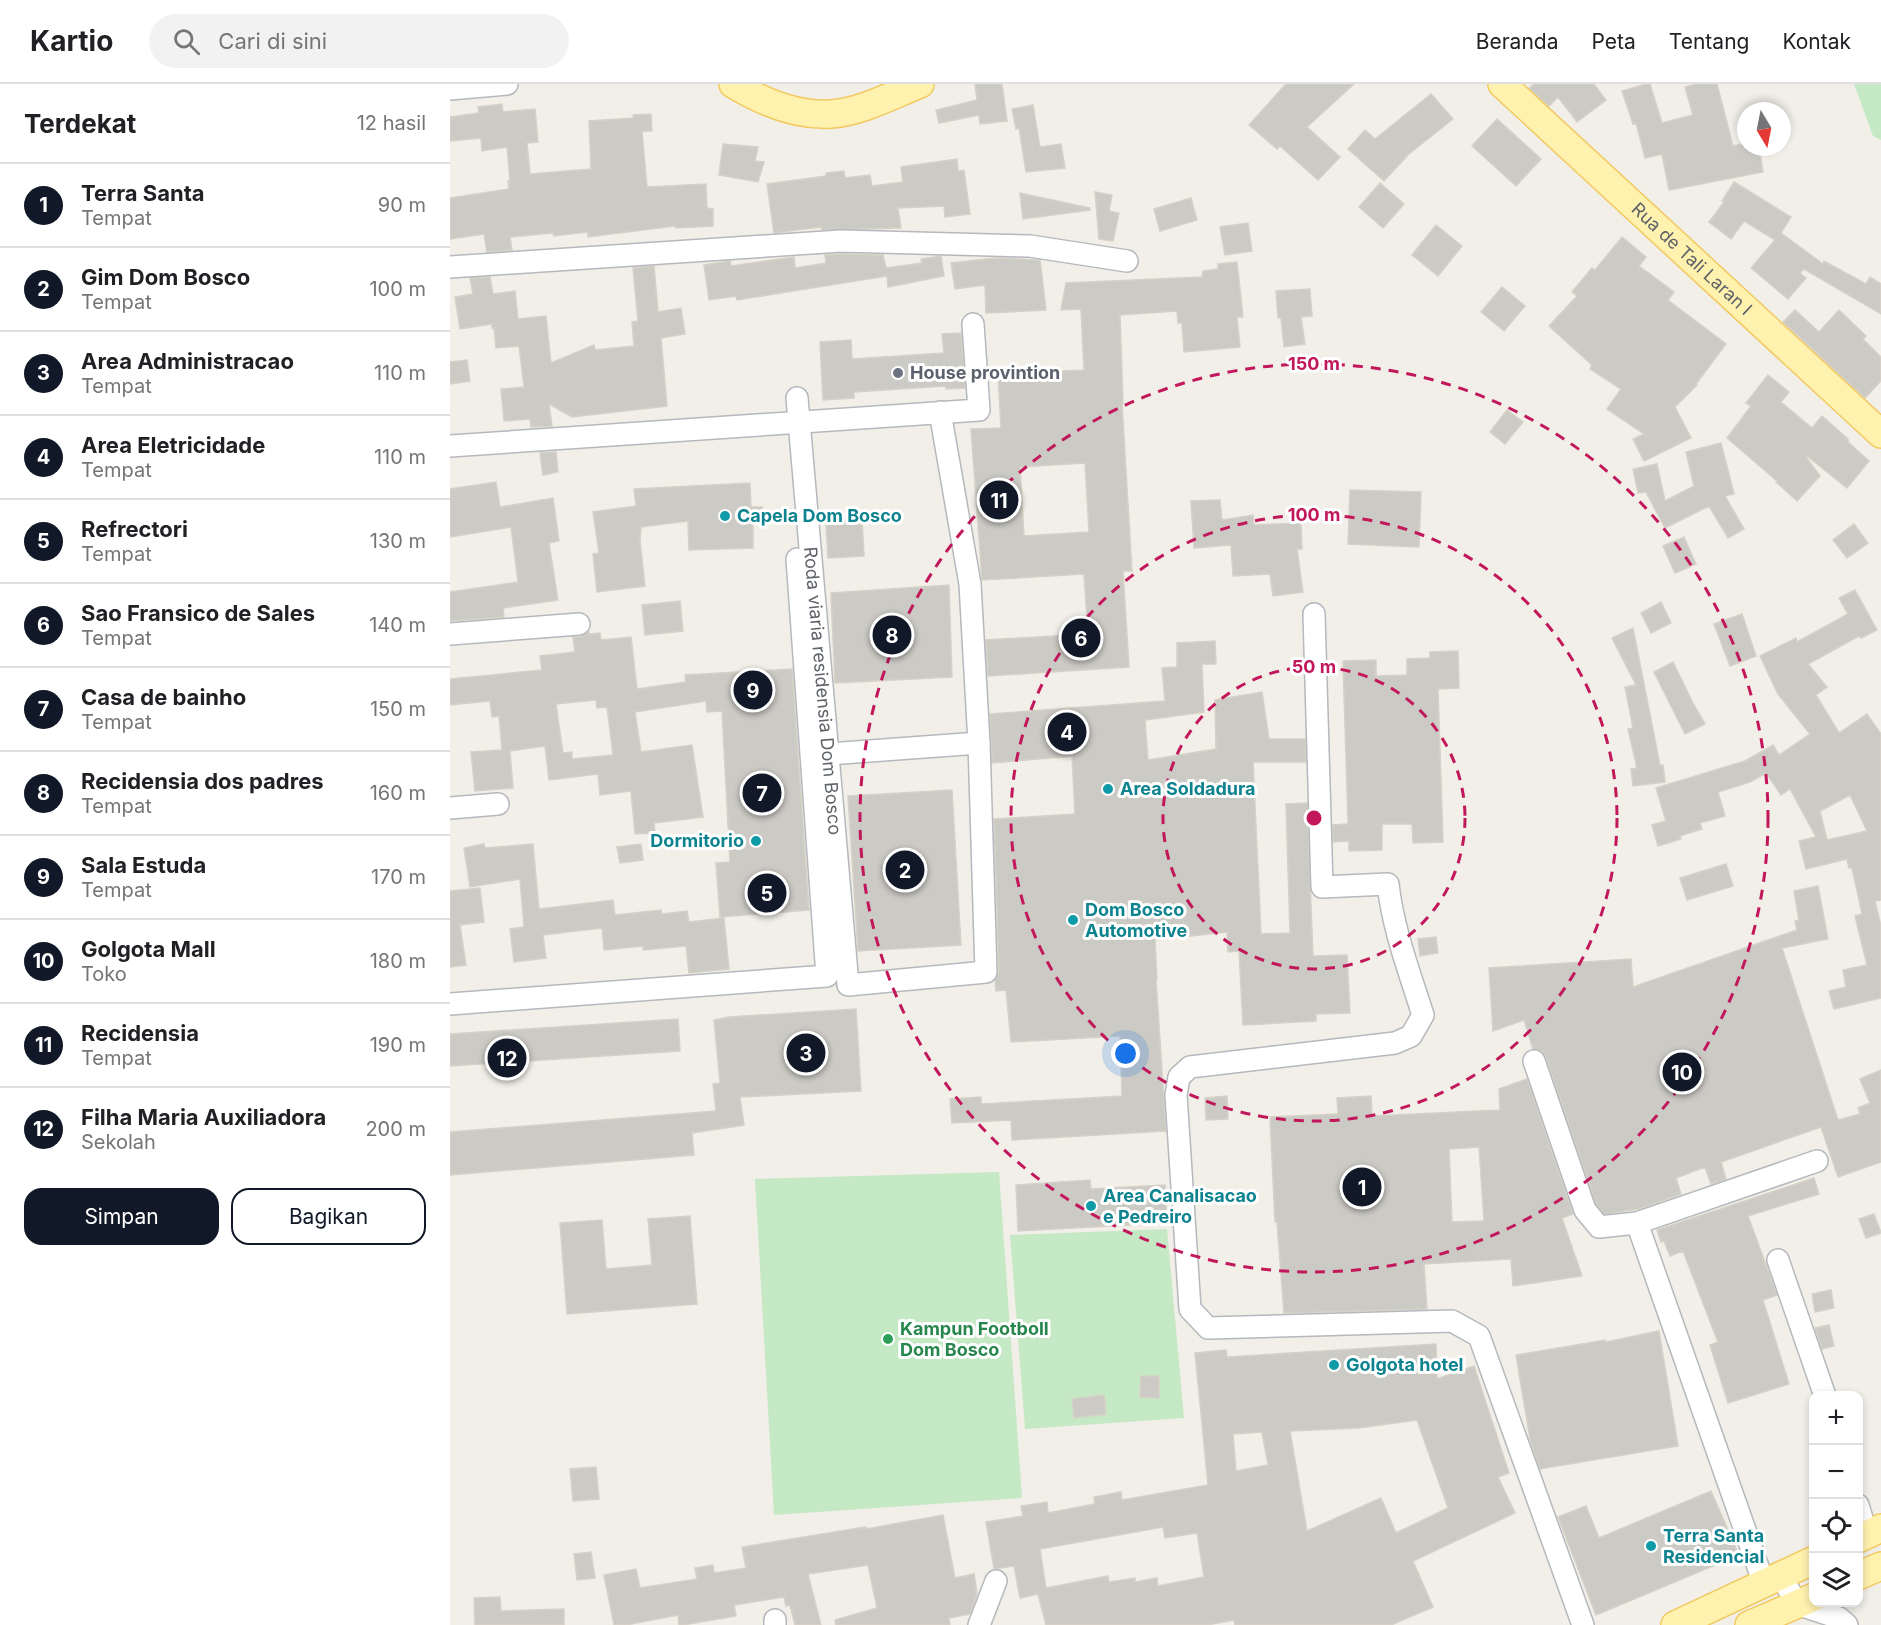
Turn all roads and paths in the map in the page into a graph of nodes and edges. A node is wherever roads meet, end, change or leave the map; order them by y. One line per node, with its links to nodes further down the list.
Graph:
1 (507, 84): 5 (street)
2 (733, 84): 3 (main road)
3 (920, 84)
4 (1502, 84): 12 (main road, Rua de Tali Laran I)
5 (450, 88)
6 (1127, 261): 7 (street)
7 (450, 267)
8 (973, 324): 10 (street)
9 (797, 398): 11 (street)
10 (940, 412): 11 (street); 17 (street)
11 (793, 423): 13 (street); 18 (street)
12 (1881, 434)
13 (450, 446)
14 (1314, 614): 36 (street)
15 (579, 624): 16 (street)
16 (450, 634)
17 (979, 743): 18 (street); 18 (street, Roda viaria residensia Dom Bosco)
18 (820, 754): 21 (street)
19 (498, 804): 20 (street)
20 (450, 808)
21 (450, 1004)
22 (1534, 1061): 24 (street)
23 (1817, 1161): 24 (street)
24 (1637, 1223): 32 (street)
25 (1778, 1260): 26 (street)
26 (1824, 1391)
27 (1863, 1518): 28 (street)
28 (1869, 1534)
29 (1809, 1562): 32 (main road)
30 (1881, 1566): 31 (main road)
31 (1863, 1574)
32 (1772, 1580): 34 (street); 37 (main road)
33 (996, 1581): 35 (street)
34 (1805, 1600): 38 (main road); 39 (street)
35 (980, 1625)
36 (1583, 1625)
37 (1675, 1625)
38 (1749, 1625)
39 (1847, 1625)

